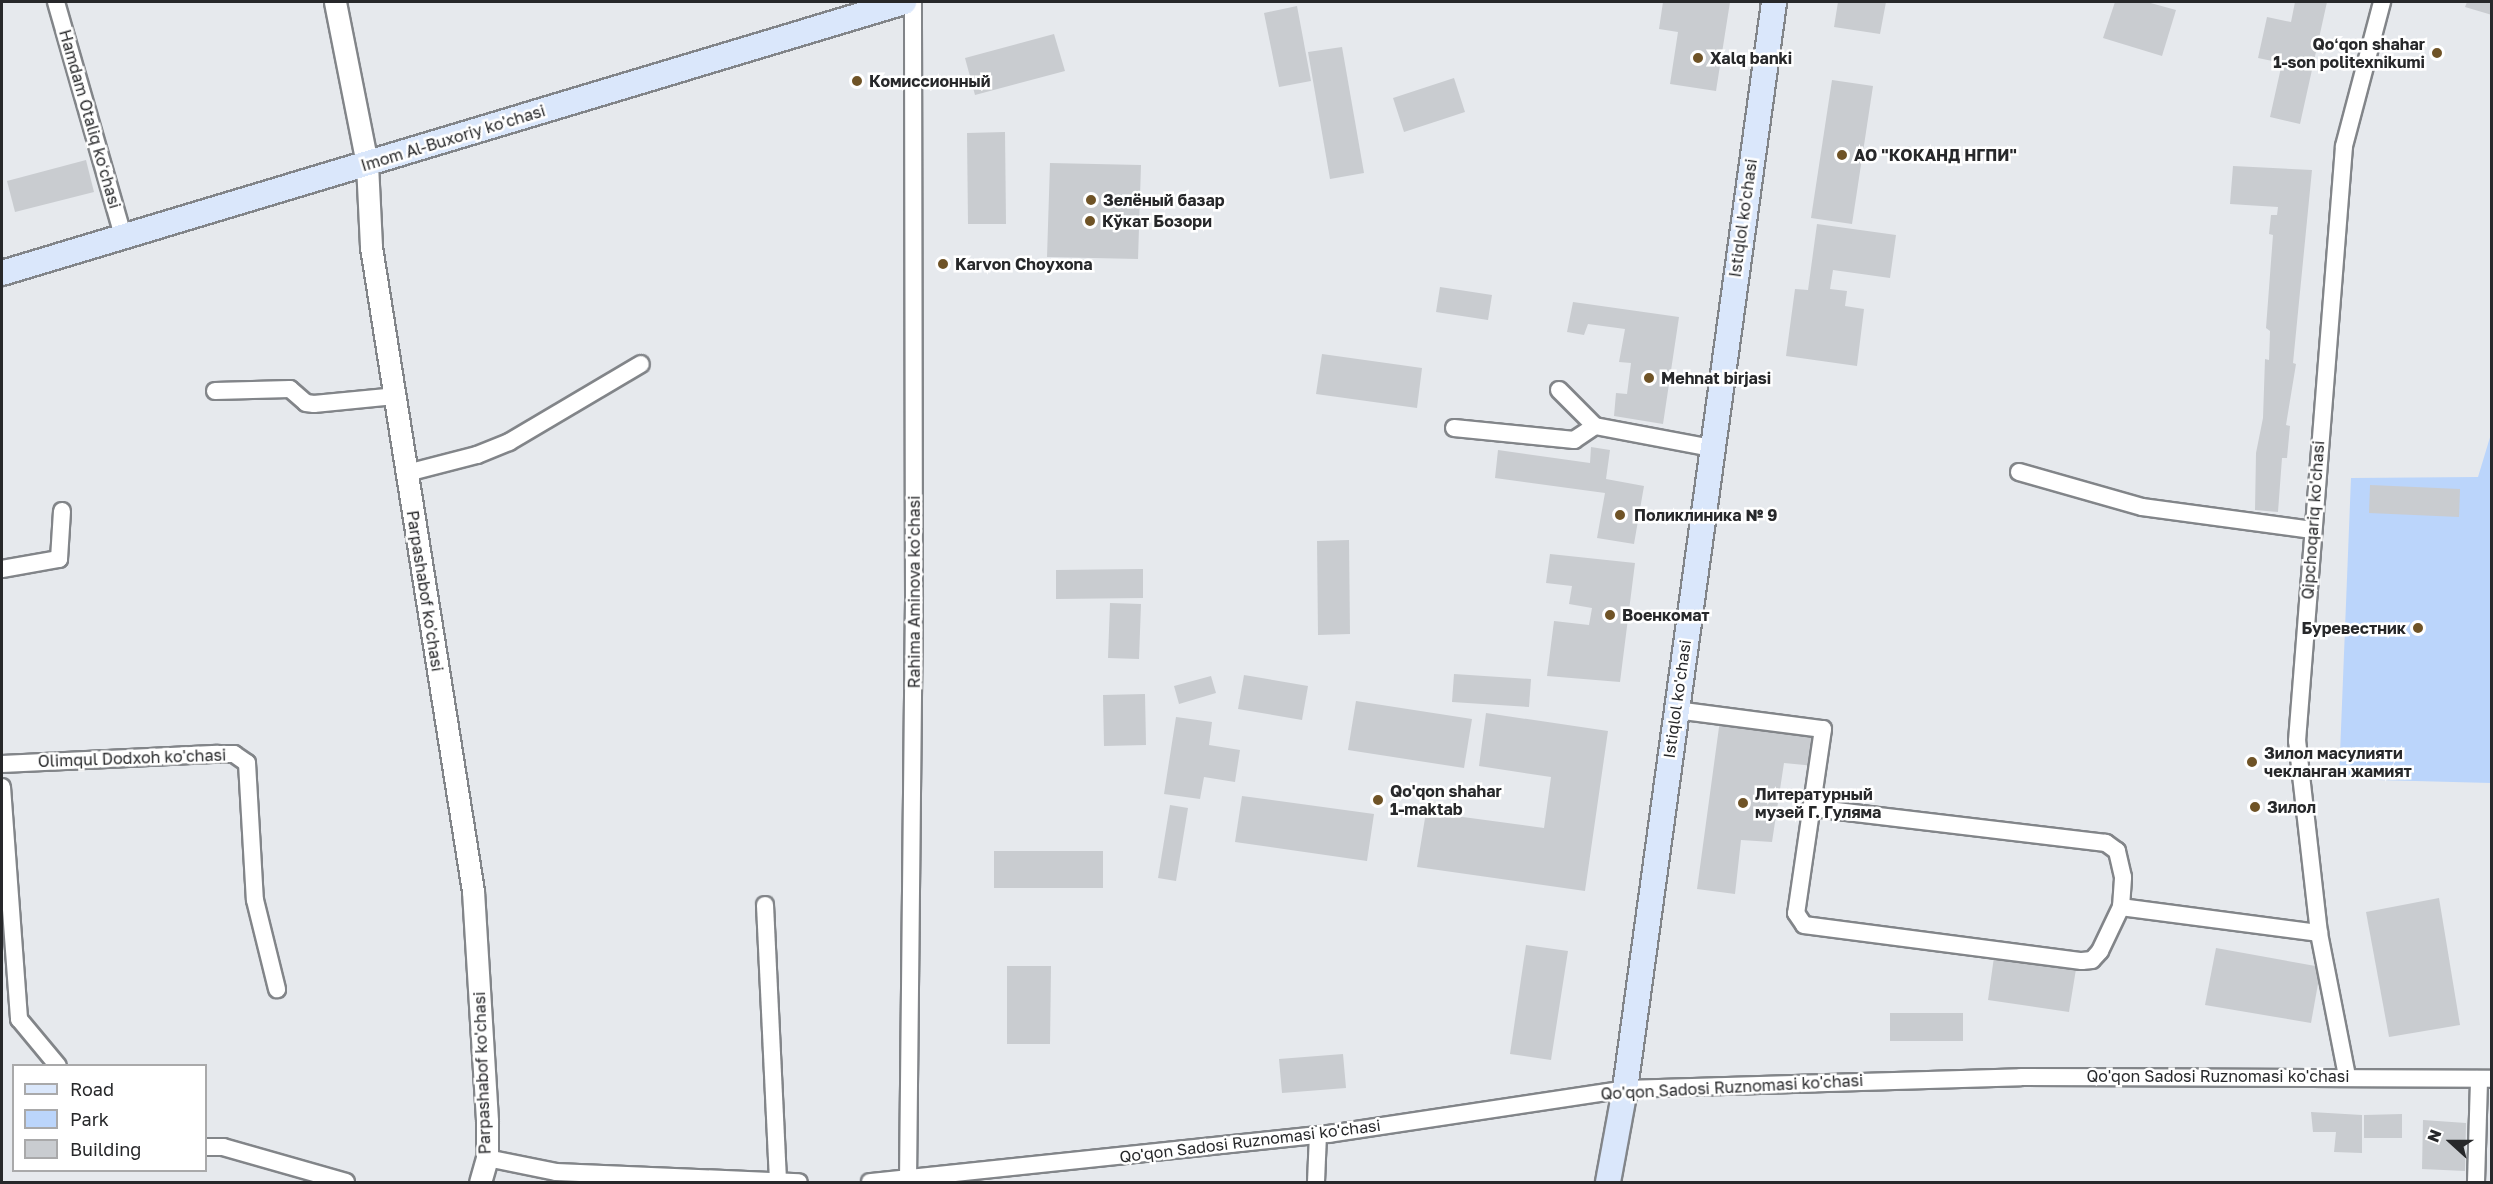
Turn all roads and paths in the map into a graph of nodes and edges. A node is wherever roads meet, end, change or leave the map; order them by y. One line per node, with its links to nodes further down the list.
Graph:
1 (56, 2): 8 (street, Hamdam Otaliq koʻchasi)
2 (335, 2): 7 (street, Parpashabof ko'chasi)
3 (903, 2): 7 (main road, Imom Al-Buxoriy ko'chasi)
4 (913, 2): 37 (street, Rahima Aminova ko'chasi)
5 (1774, 2): 16 (main road, Istiqlol ko'chasi)
6 (2382, 2): 20 (street, Qipchoqariq ko'chasi)
7 (368, 164): 8 (main road, Imom Al-Buxoriy ko'chasi); 13 (street, Parpashabof ko'chasi)
8 (123, 236): 9 (main road, Imom Al-Buxoriy ko'chasi)
9 (2, 273)
10 (641, 363): 18 (street)
11 (1559, 390): 14 (street)
12 (215, 391): 13 (street)
13 (395, 396): 18 (street, Parpashabof ko'chasi)
14 (1595, 426): 15 (street); 16 (street)
15 (1454, 428)
16 (1711, 448): 22 (main road, Istiqlol ko'chasi)
17 (2019, 472): 20 (street)
18 (407, 473): 36 (street, Parpashabof ko'chasi)
19 (62, 511): 21 (street)
20 (2312, 531): 28 (street, Qipchoqariq ko'chasi)
21 (2, 569)
22 (1676, 710): 25 (street); 33 (main road, Istiqlol ko'chasi)
23 (2, 764): 29 (street, Olimqul Dodxoh ko'chasi)
24 (2, 787): 30 (street)
25 (1811, 808): 27 (street); 27 (street)
26 (765, 906): 40 (street)
27 (2121, 907): 28 (street)
28 (2319, 933): 31 (street, Qipchoqariq ko'chasi)
29 (277, 989)
30 (56, 1064)
31 (2347, 1076): 32 (street, Qo'qon Sadosi Ruznomasi ko'chasi); 33 (street, Qo'qon Sadosi Ruznomasi ko'chasi)
32 (2485, 1079): 45 (street)
33 (1625, 1089): 34 (street, Qo'qon Sadosi Ruznomasi ko'chasi); 44 (main road, Istiqlol ko'chasi)
34 (1318, 1135): 37 (street, Qo'qon Sadosi Ruznomasi ko'chasi); 43 (street)
35 (207, 1147): 38 (street)
36 (487, 1158): 39 (street, Parpashabof ko'chasi); 40 (street)
37 (908, 1180): 42 (street, Qo'qon Sadosi Ruznomasi ko'chasi)
38 (346, 1182)
39 (480, 1182)
40 (778, 1182): 41 (street)
41 (799, 1182)
42 (870, 1182)
43 (1316, 1182)
44 (1608, 1182)
45 (2476, 1182)

